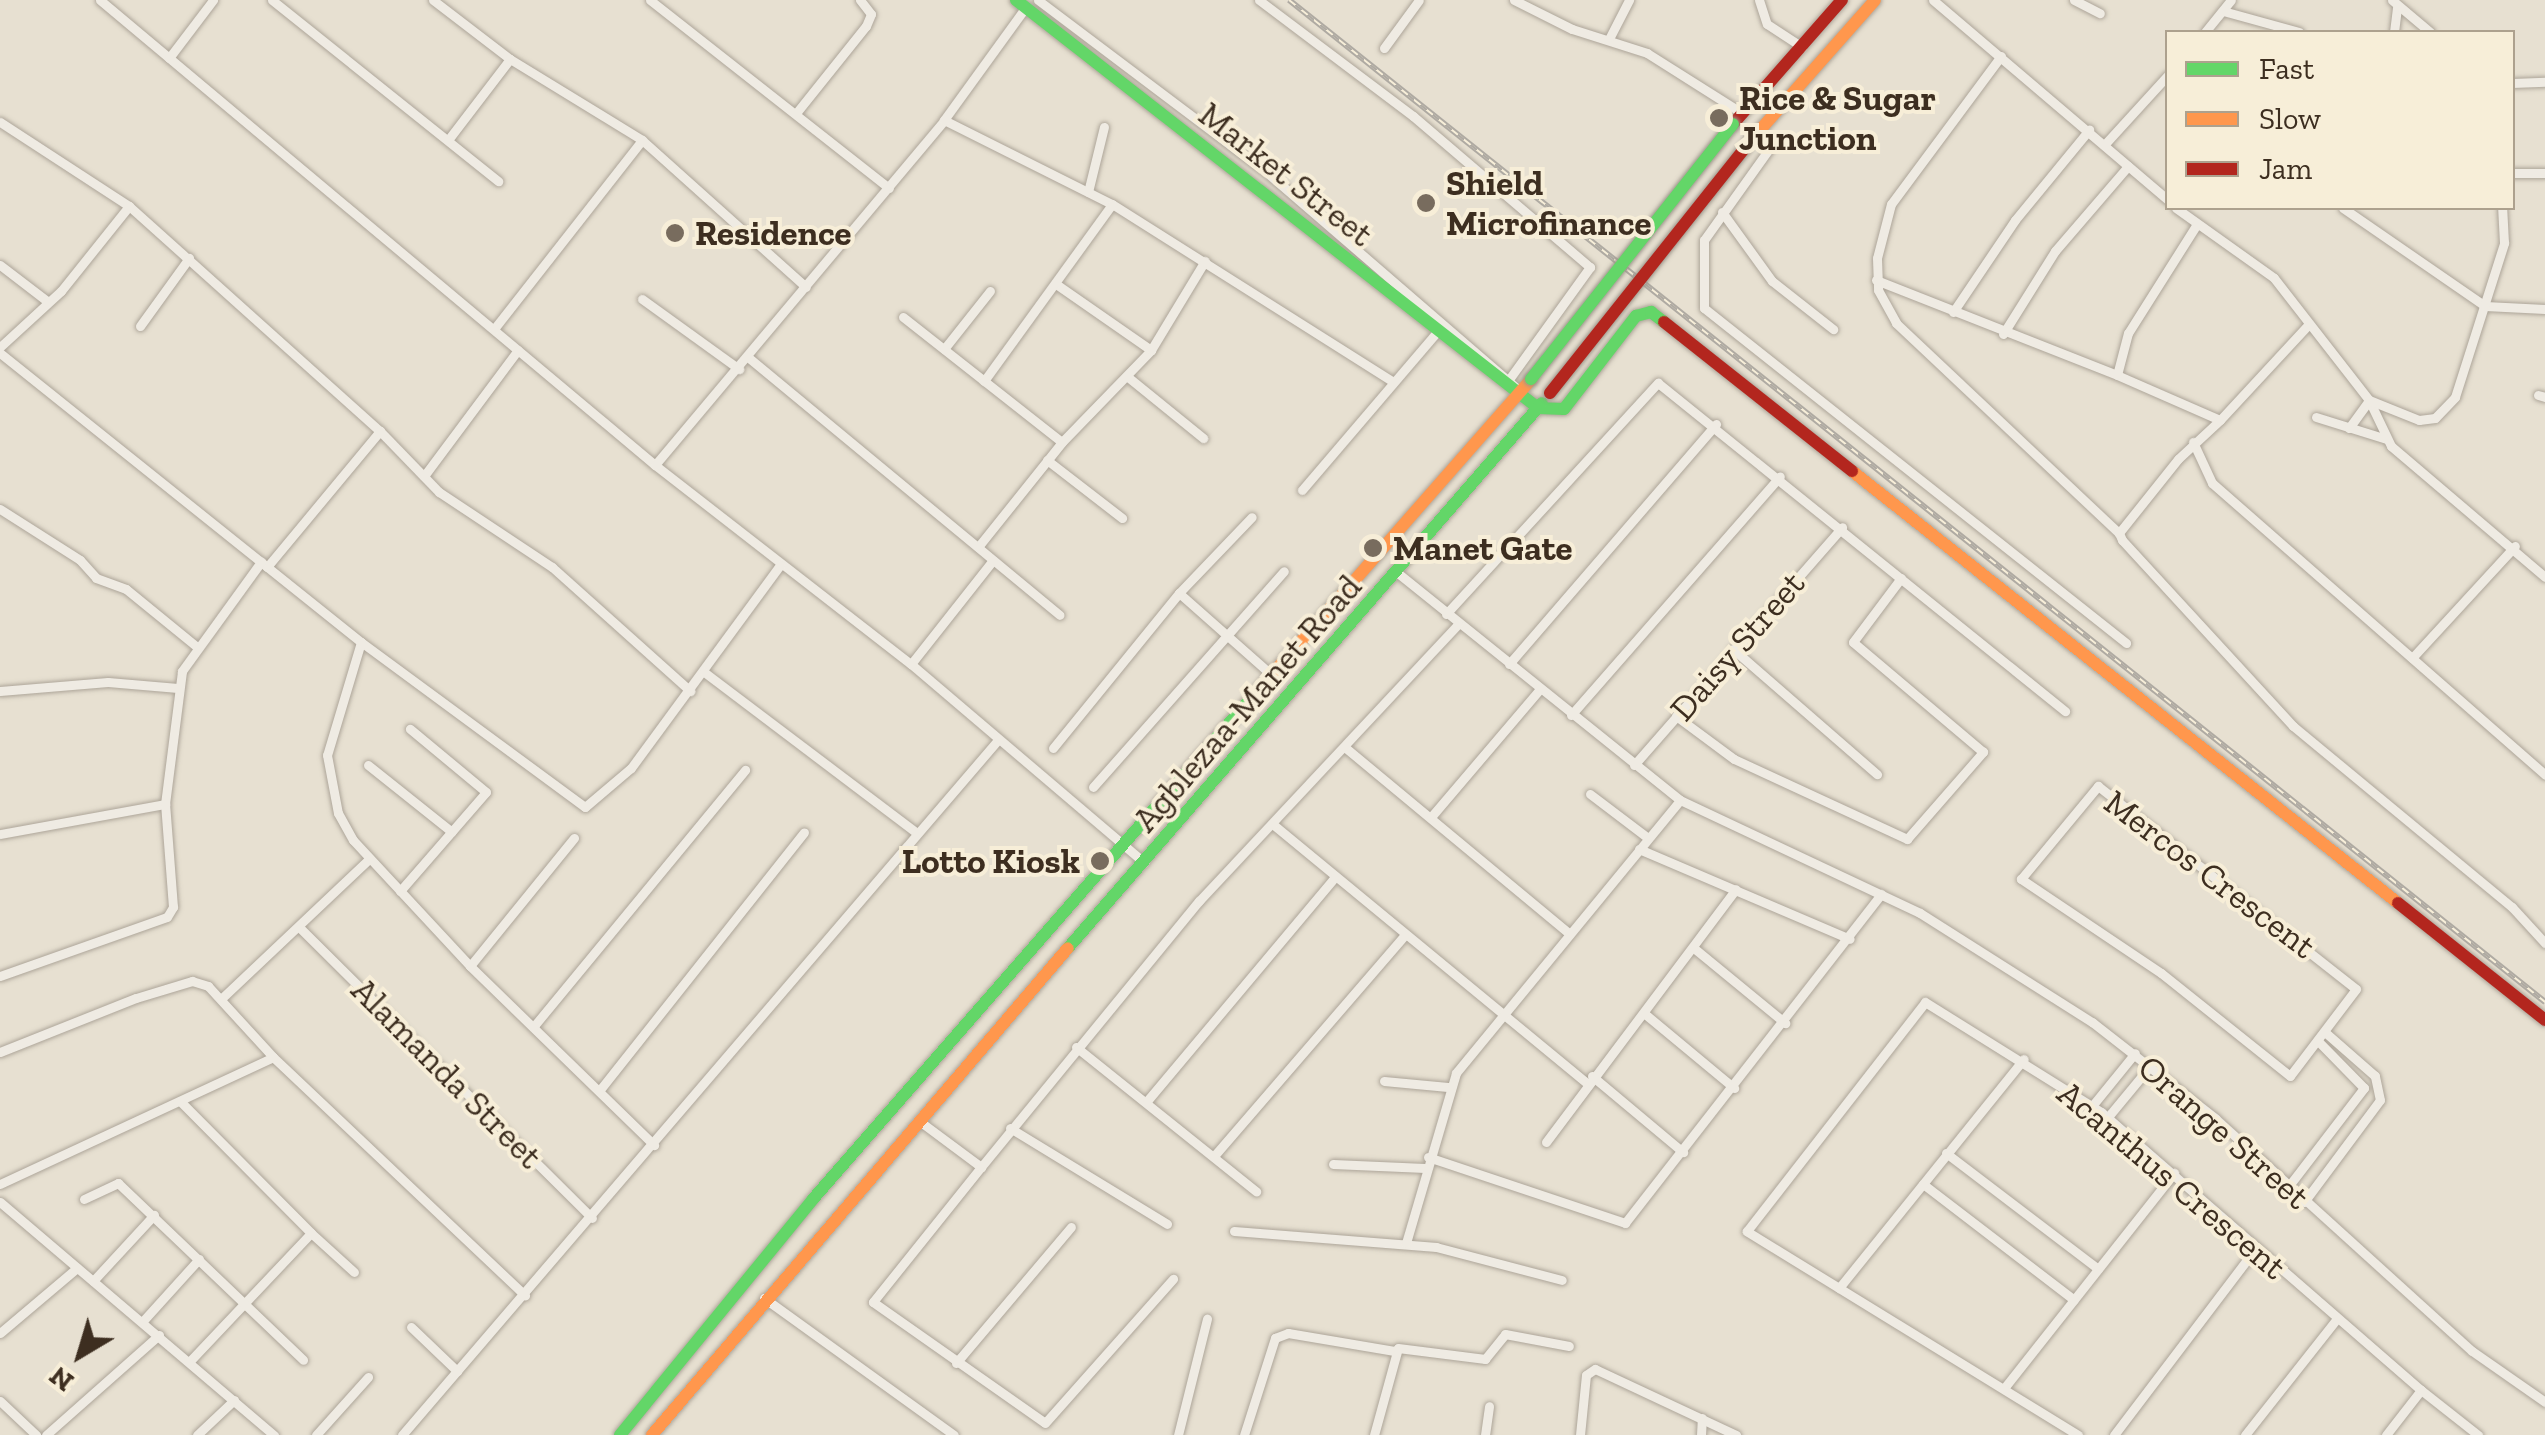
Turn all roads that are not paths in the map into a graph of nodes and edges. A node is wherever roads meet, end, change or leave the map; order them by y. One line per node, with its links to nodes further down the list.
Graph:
1 (100, 0): 29 (street)
2 (213, 0): 29 (street)
3 (272, 0): 41 (street)
4 (433, 0): 30 (street)
5 (650, 0): 34 (street)
6 (860, 0): 34 (street)
7 (1259, 0): 85 (street)
8 (1419, 0): 27 (street)
9 (1514, 0): 25 (street)
10 (1629, 0): 25 (street)
11 (1759, 0): 26 (street)
12 (1842, 0): 26 (main road, Agblezaa-Manet Road)
13 (1875, 0): 40 (main road, Agblezaa-Manet Road)
14 (1933, 0): 28 (street)
15 (2074, 0): 20 (street)
16 (2231, 0): 19 (street)
17 (1026, 3): 36 (street); 75 (main road, Market Street); 85 (street, Market Street)
18 (2395, 4): 23 (street); 24 (street)
19 (2222, 11): 21 (street); 22 (street)
20 (2100, 13)
21 (2207, 30)
22 (2292, 30)
23 (2394, 30)
24 (2428, 30)
25 (1610, 37): 35 (street)
26 (1802, 46): 35 (main road, Agblezaa-Manet Road)
27 (1384, 48)
28 (2001, 56): 39 (street); 61 (street)
29 (169, 58): 73 (street)
30 (510, 59): 41 (street); 42 (street)
31 (2165, 79): 43 (street)
32 (2545, 82): 33 (street)
33 (2515, 83)
34 (797, 112): 48 (street)
35 (1737, 118): 88 (main road, Agblezaa-Manet Road, bridge)
36 (944, 120): 48 (street); 49 (street)
37 (0, 122): 52 (street)
38 (1104, 126): 49 (street)
39 (2089, 130): 43 (street); 69 (street)
40 (1756, 134): 55 (street); 90 (main road, Agblezaa-Manet Road, bridge)
41 (448, 140): 47 (street)
42 (642, 140): 63 (street); 73 (street)
43 (2105, 144): 44 (street)
44 (2128, 166): 50 (street); 76 (street)
45 (2515, 173): 46 (street)
46 (2545, 173)
47 (498, 181)
48 (889, 188): 63 (street)
49 (1088, 192): 51 (street)
50 (2165, 197)
51 (1112, 204): 59 (street); 62 (street)
52 (129, 206): 58 (street); 66 (street)
53 (2346, 210): 67 (street)
54 (2502, 210): 67 (street)
55 (1722, 212): 74 (street); 125 (street)
56 (2190, 212): 57 (street)
57 (2197, 224): 72 (street); 83 (street)
58 (189, 258): 71 (street); 95 (street)
59 (1206, 260): 80 (street); 87 (street)
60 (0, 265): 66 (street)
61 (1876, 280): 69 (street); 109 (street)
62 (1056, 284): 80 (street); 86 (street)
63 (806, 288): 81 (street)
64 (990, 291): 79 (street)
65 (642, 299): 82 (street)
66 (48, 301): 77 (street)
67 (2485, 306): 68 (street); 89 (street)
68 (2545, 309)
69 (1953, 312): 76 (street)
70 (903, 318): 79 (street)
71 (140, 326)
72 (2307, 326): 89 (street); 92 (street)
73 (494, 329): 78 (street)
74 (1834, 330)
75 (1436, 332): 87 (street); 88 (main road, Market Street)
76 (2003, 334): 83 (street)
77 (0, 350): 113 (street)
78 (518, 350): 101 (street); 102 (street)
79 (944, 350): 86 (street)
80 (1151, 350): 84 (street)
81 (749, 358): 82 (street); 110 (street)
82 (739, 369): 101 (street)
83 (2117, 376): 92 (street)
84 (1128, 377): 96 (street); 98 (street)
85 (1510, 378): 88 (street, Market Street)
86 (984, 381): 98 (street)
87 (1394, 382): 104 (street)
88 (1519, 394): 90 (main road, Market Street); 132 (main road, Agblezaa-Manet Road)
89 (2369, 400): 94 (street); 97 (street)
90 (1538, 408): 116 (main road, Agblezaa-Manet Road); 180 (main road)
91 (2316, 418): 94 (street)
92 (2220, 420): 99 (street)
93 (1716, 424): 103 (street); 120 (street); 130 (street)
94 (2350, 428): 97 (street)
95 (380, 431): 102 (street); 113 (street)
96 (1203, 438)
97 (2386, 439): 111 (street)
98 (1062, 442): 100 (street)
99 (2193, 442): 109 (street); 128 (street)
100 (1047, 460): 107 (street); 110 (street)
101 (655, 465): 114 (street)
102 (424, 476): 136 (street)
103 (1780, 476): 108 (street); 138 (street)
104 (1302, 490)
105 (0, 509): 126 (street)
106 (1252, 517): 119 (street)
107 (1122, 518)
108 (1842, 527): 118 (street); 127 (street, Daisy Street)
109 (2119, 533): 173 (street)
110 (978, 546): 112 (street)
111 (2515, 546): 117 (street); 128 (street)
112 (993, 560): 121 (street); 129 (street)
113 (264, 565): 124 (street); 126 (street)
114 (780, 566): 129 (street); 131 (street)
115 (1284, 571): 123 (street)
116 (1399, 574): 120 (street, Orange Street); 164 (main road, Agblezaa-Manet Road)
117 (2545, 576)
118 (1901, 578): 137 (street); 139 (street)
119 (1179, 593): 123 (street); 142 (street)
120 (1446, 614): 122 (street, Orange Street)
121 (1060, 615)
122 (1458, 624): 130 (street, Orange Street); 143 (street)
123 (1228, 634): 132 (street); 149 (street)
124 (362, 642): 136 (street); 163 (street)
125 (2126, 643)
126 (196, 646): 133 (street)
127 (1732, 649): 139 (street, Daisy Street); 147 (street)
128 (2412, 658): 148 (street)
129 (911, 664): 141 (street)
130 (1508, 664): 134 (street, Orange Street)
131 (704, 672): 136 (street); 155 (street)
132 (1274, 676): 161 (main road, Agblezaa-Manet Road)
133 (178, 688): 135 (street); 152 (street)
134 (1540, 689): 138 (street, Orange Street); 153 (street)
135 (0, 691)
136 (690, 691)
137 (2064, 712)
138 (1571, 714): 145 (street, Orange Street)
139 (1676, 716): 145 (street, Daisy Street)
140 (410, 729): 156 (street)
141 (998, 740): 155 (street); 161 (street)
142 (1053, 748)
143 (1346, 749): 153 (street); 154 (street)
144 (368, 765): 156 (street)
145 (1634, 765): 151 (street, Orange Street)
146 (745, 770): 182 (street)
147 (1877, 774)
148 (2545, 775)
149 (1094, 787)
150 (1590, 794): 160 (street)
151 (1680, 800): 160 (street); 168 (street, Orange Street)
152 (165, 804): 158 (street); 176 (street)
153 (1432, 817): 170 (street)
154 (1275, 826): 165 (street); 185 (street)
155 (914, 831): 203 (street)
156 (452, 832): 167 (street)
157 (804, 832): 195 (street)
158 (0, 834)
159 (574, 838): 175 (street)
160 (1648, 838): 162 (street)
161 (1126, 846): 164 (street); 264 (main road, Agblezaa-Manet Road)
162 (1639, 850): 166 (street); 170 (street)
163 (369, 860): 167 (street); 169 (street)
164 (1146, 864): 200 (main road, Agblezaa-Manet Road)
165 (1334, 878): 171 (street); 197 (street)
166 (1736, 889): 172 (street); 174 (street)
167 (400, 891): 175 (street)
168 (1882, 894): 172 (street); 187 (street, Orange Street)
169 (300, 929): 177 (street); 219 (street, Alamanda Street)
170 (1569, 933): 178 (street)
171 (1404, 936): 178 (street); 206 (street)
172 (1850, 939): 181 (street)
173 (2545, 943)
174 (1695, 949): 179 (street); 181 (street)
175 (470, 966): 182 (street)
176 (0, 976)
177 (222, 998): 186 (street); 188 (street)
178 (1502, 1014): 191 (street); 193 (street)
179 (1645, 1014): 191 (street); 194 (street)
180 (2545, 1020)
181 (1785, 1022): 194 (street)
182 (534, 1026): 195 (street)
183 (2325, 1032): 184 (street, Mercos Crescent); 184 (street, Mercos Crescent); 217 (street)
184 (2318, 1041): 213 (street)
185 (1076, 1047): 197 (street); 201 (street)
186 (0, 1052)
187 (2135, 1054): 190 (street, Orange Street); 198 (street)
188 (273, 1057): 196 (street); 234 (street)
189 (2024, 1059): 198 (street, Acanthus Crescent); 205 (street); 233 (street, Acanthus Crescent)
190 (2151, 1065): 199 (street); 213 (street, Orange Street)
191 (1589, 1080): 202 (street); 204 (street)
192 (1384, 1081): 193 (street)
193 (1448, 1087): 207 (street)
194 (1734, 1088): 204 (street)
195 (600, 1090): 203 (street)
196 (180, 1101): 211 (street); 223 (street)
197 (1147, 1101): 206 (street)
198 (2092, 1106): 199 (street, Acanthus Crescent)
199 (2108, 1118): 210 (street, Acanthus Crescent)
200 (918, 1120): 209 (street); 235 (main road, Agblezaa-Manet Road)
201 (1010, 1128): 209 (street); 220 (street)
202 (1546, 1142)
203 (654, 1145): 219 (street)
204 (1683, 1152): 207 (street)
205 (1946, 1153): 212 (street); 228 (street)
206 (1214, 1156): 214 (street)
207 (1426, 1162): 208 (street); 224 (street)
208 (1333, 1164)
209 (981, 1167): 248 (street)
210 (2174, 1173): 225 (street, Acanthus Crescent); 228 (street)
211 (0, 1184)
212 (1923, 1184): 233 (street); 236 (street)
213 (2288, 1188): 217 (street, Orange Street)
214 (1256, 1191)
215 (84, 1198): 218 (street)
216 (0, 1202): 227 (street)
217 (2304, 1202): 255 (street, Orange Street)
218 (154, 1215): 226 (street); 232 (street)
219 (592, 1218): 234 (street)
220 (1167, 1224)
221 (1071, 1227): 248 (street)
222 (1234, 1231): 224 (street)
223 (311, 1233): 229 (street); 237 (street)
224 (1406, 1243): 231 (street)
225 (2256, 1248): 239 (street, Acanthus Crescent); 275 (street)
226 (200, 1259): 237 (street); 240 (street)
227 (77, 1268): 232 (street); 242 (street)
228 (2098, 1269): 236 (street)
229 (354, 1272)
230 (1173, 1280): 248 (street)
231 (1562, 1280)
232 (93, 1281): 240 (street)
233 (1839, 1288): 251 (street, Acanthus Crescent)
234 (525, 1296): 249 (street)
235 (764, 1298): 265 (main road, Agblezaa-Manet Road); 266 (street)
236 (2074, 1300): 251 (street)
237 (246, 1304): 246 (street); 247 (street)
238 (1207, 1319): 267 (street)
239 (2335, 1321): 252 (street, Acanthus Crescent); 276 (street)
240 (142, 1322): 243 (street)
241 (411, 1327): 249 (street)
242 (0, 1333)
243 (159, 1336): 247 (street); 259 (street)
244 (1569, 1346): 245 (street)
245 (1394, 1351): 268 (street); 269 (street)
246 (303, 1360)
247 (190, 1362): 253 (street)
248 (956, 1363)
249 (457, 1371): 263 (street)
250 (368, 1377): 262 (street)
251 (2005, 1387): 274 (street, Acanthus Crescent)
252 (2421, 1390): 277 (street); 278 (street, Acanthus Crescent)
253 (234, 1400): 260 (street); 261 (street)
254 (0, 1401): 258 (street)
255 (2545, 1402)
256 (1489, 1406): 270 (street)
257 (1702, 1418): 271 (street); 272 (street); 273 (street)
258 (36, 1435)
259 (46, 1435)
260 (198, 1435)
261 (274, 1435)
262 (316, 1435)
263 (402, 1435)
264 (620, 1435)
265 (652, 1435)
266 (954, 1435)
267 (1178, 1435)
268 (1244, 1435)
269 (1374, 1435)
270 (1485, 1435)
271 (1580, 1435)
272 (1700, 1435)
273 (1736, 1435)
274 (2078, 1435)
275 (2114, 1435)
276 (2245, 1435)
277 (2386, 1435)
278 (2478, 1435)

